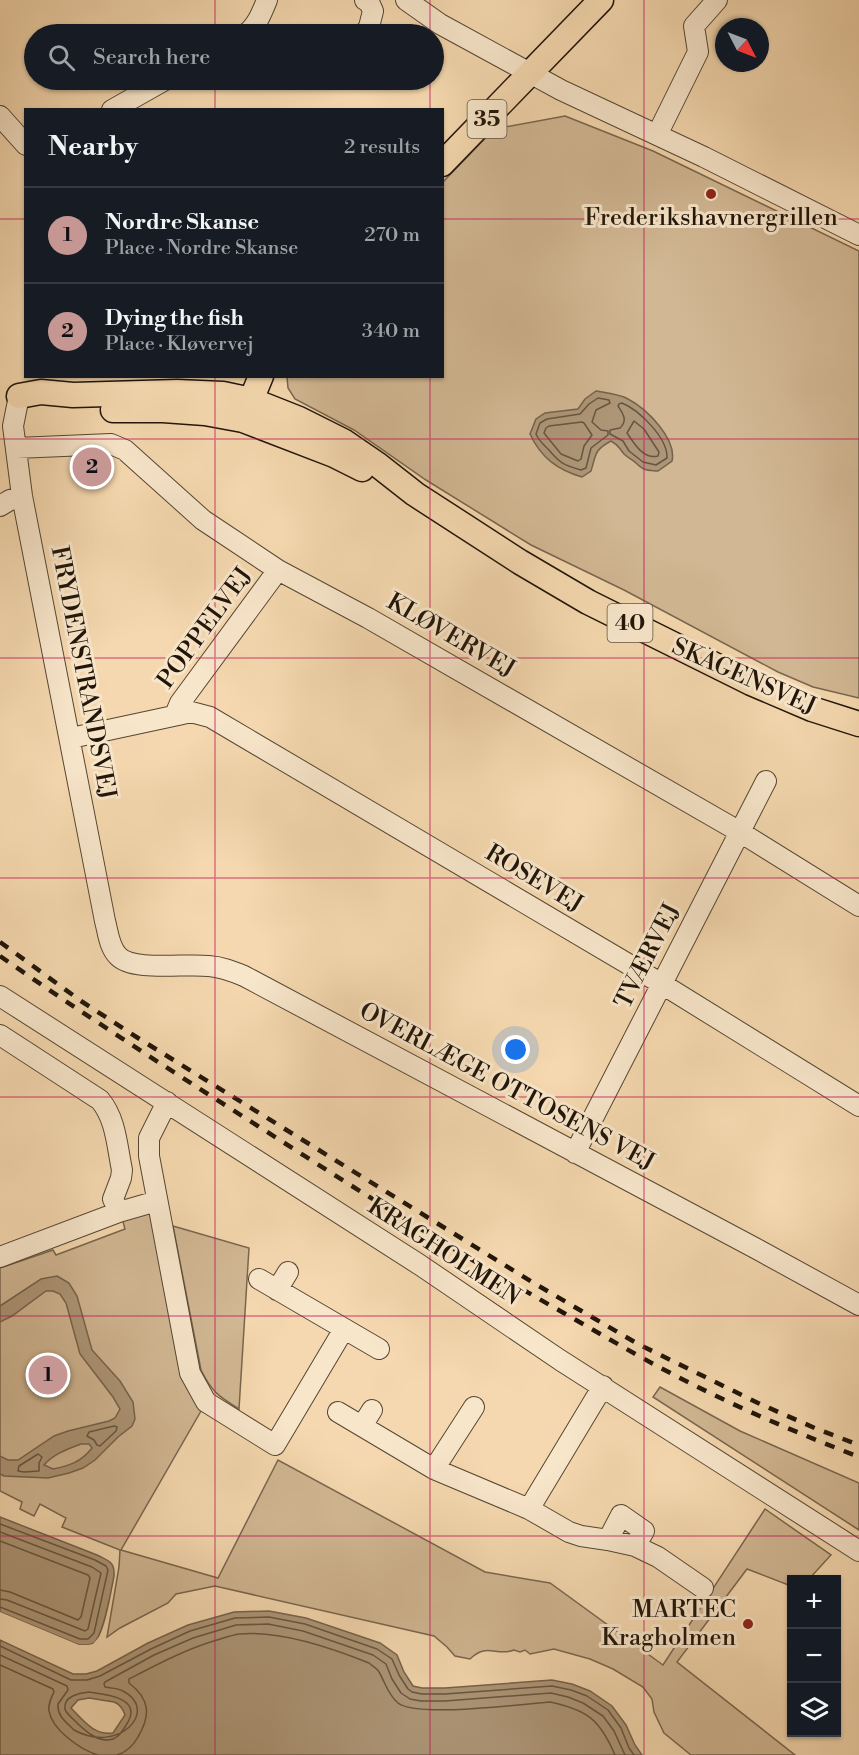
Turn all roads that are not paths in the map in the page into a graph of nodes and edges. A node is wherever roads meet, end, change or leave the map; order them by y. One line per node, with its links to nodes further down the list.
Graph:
1 (267, 0): 6 (street)
2 (365, 0): 7 (street)
3 (406, 0): 8 (street)
4 (602, 0): 10 (main road, 35)
5 (717, 0): 14 (street)
6 (255, 24)
7 (370, 24)
8 (440, 24)
9 (444, 26): 10 (street)
10 (531, 73): 14 (street); 16 (main road, 35)
11 (147, 90): 12 (street)
12 (116, 108)
13 (0, 116): 15 (street)
14 (657, 135): 17 (street)
15 (24, 143)
16 (444, 162)
17 (859, 235)
18 (260, 378): 20 (main road)
19 (10, 394): 20 (main road, SKAGENSVEJ); 21 (street, FRYDENSTRANDSVEJ)
20 (247, 410): 26 (main road, SKAGENSVEJ / 40)
21 (16, 448): 22 (street, FRYDENSTRANDSVEJ); 24 (street, KLØVERVEJ)
22 (22, 496): 23 (street); 27 (street, FRYDENSTRANDSVEJ)
23 (0, 507)
24 (278, 570): 25 (street, POPPELVEJ); 29 (street, KLØVERVEJ)
25 (178, 716): 27 (street, POPPELVEJ); 32 (street, ROSEVEJ)
26 (859, 724)
27 (70, 738): 31 (street, FRYDENSTRANDSVEJ)
28 (766, 781): 29 (street, TVÆRVEJ)
29 (740, 832): 30 (street, KLØVERVEJ); 32 (street, TVÆRVEJ)
30 (859, 906)
31 (118, 957): 37 (street, OVERLÆGE OTTOSENS VEJ)
32 (662, 984): 36 (street, ROSEVEJ); 37 (street, TVÆRVEJ)
33 (0, 996): 35 (street, KRAGHOLMEN)
34 (0, 1035): 39 (street)
35 (167, 1102): 38 (street); 47 (street, KRAGHOLMEN)
36 (859, 1106)
37 (575, 1153): 44 (street, OVERLÆGE OTTOSENS VEJ)
38 (157, 1201): 39 (street); 45 (street)
39 (119, 1212): 40 (street)
40 (0, 1257)
41 (288, 1272): 43 (street)
42 (259, 1279): 43 (street)
43 (277, 1290): 45 (street)
44 (859, 1305)
45 (344, 1329): 46 (street)
46 (379, 1349)
47 (603, 1386): 51 (street); 54 (street, KRAGHOLMEN)
48 (474, 1407): 50 (street)
49 (338, 1412): 50 (street)
50 (434, 1469): 51 (street)
51 (529, 1509): 52 (street)
52 (608, 1540): 53 (street); 53 (street)
53 (635, 1546): 55 (street)
54 (859, 1551)
55 (703, 1588)

